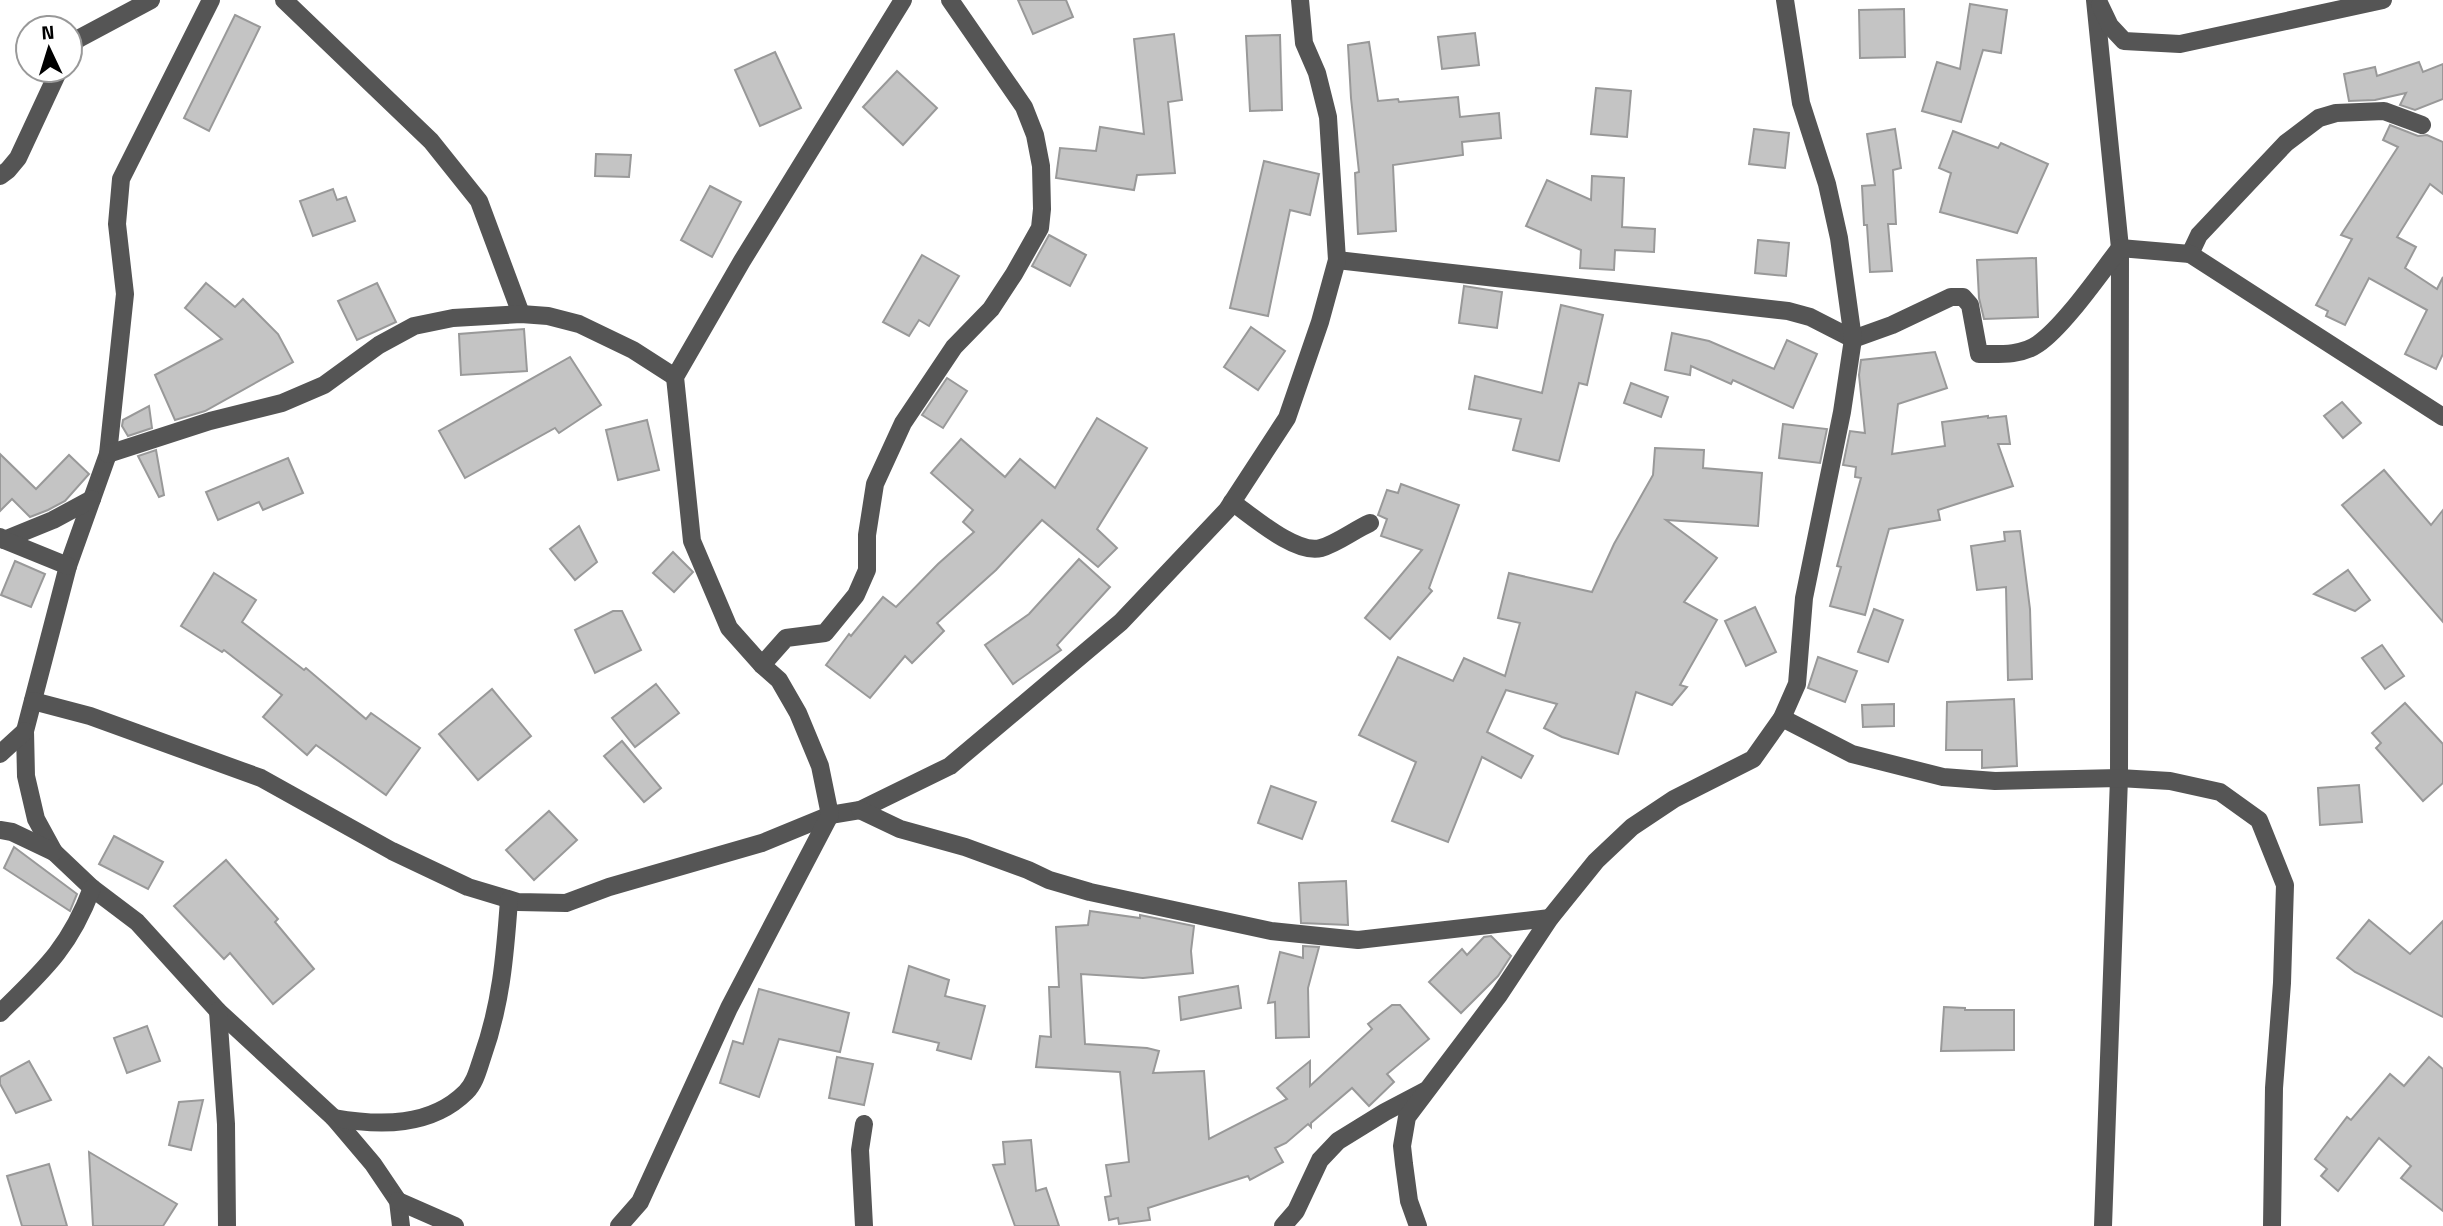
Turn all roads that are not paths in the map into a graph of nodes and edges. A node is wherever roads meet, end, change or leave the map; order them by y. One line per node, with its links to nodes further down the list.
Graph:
1 (151, 0): 10 (street)
2 (211, 0): 21 (street)
3 (284, 0): 17 (street)
4 (902, 0): 19 (street)
5 (950, 0): 27 (street)
6 (1300, 0): 16 (street)
7 (1785, 0): 18 (street)
8 (2096, 0): 9 (street); 14 (street)
9 (2382, 0)
10 (84, 36)
11 (53, 84): 13 (street)
12 (2422, 125): 15 (street)
13 (0, 176)
14 (2120, 248): 15 (street); 18 (street); 32 (street)
15 (2190, 254): 20 (street)
16 (1337, 260): 18 (street); 23 (street)
17 (521, 314): 19 (street); 21 (street)
18 (1853, 338): 29 (street)
19 (675, 377): 27 (street)
20 (2443, 417)
21 (107, 453): 22 (street)
22 (92, 499): 25 (street); 26 (street)
23 (1232, 502): 24 (street); 33 (street)
24 (1370, 523)
25 (2, 539): 26 (street)
26 (68, 566): 28 (street)
27 (762, 665): 34 (street)
28 (33, 701): 30 (street); 38 (street)
29 (1782, 718): 32 (street); 39 (street)
30 (24, 732): 31 (street); 36 (street)
31 (0, 754)
32 (2119, 778): 53 (street); 54 (street)
33 (860, 810): 34 (street); 39 (street)
34 (830, 815): 38 (street); 49 (street)
35 (0, 830): 36 (street)
36 (54, 852): 37 (street)
37 (92, 887): 40 (street); 41 (street)
38 (509, 900): 43 (street)
39 (1550, 918): 42 (street)
40 (218, 1011): 43 (street); 46 (street)
41 (0, 1013)
42 (1427, 1089): 51 (street); 52 (street)
43 (334, 1118): 45 (street)
44 (864, 1125): 50 (street)
45 (398, 1201): 47 (street); 48 (street)
46 (227, 1226)
47 (401, 1226)
48 (455, 1226)
49 (619, 1226)
50 (864, 1226)
51 (1283, 1226)
52 (1418, 1226)
53 (2103, 1226)
54 (2272, 1226)

